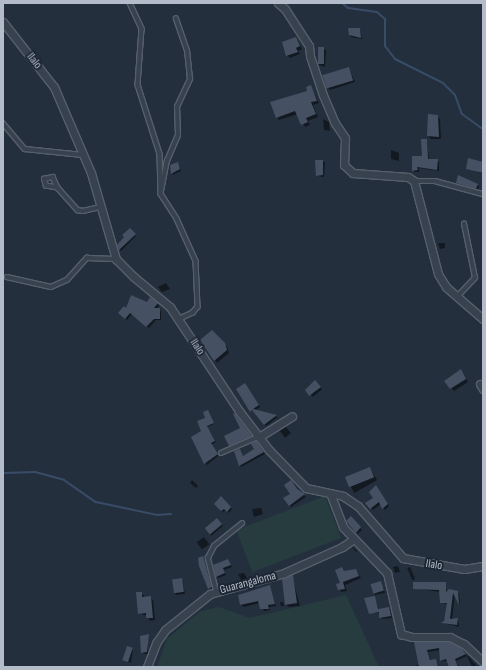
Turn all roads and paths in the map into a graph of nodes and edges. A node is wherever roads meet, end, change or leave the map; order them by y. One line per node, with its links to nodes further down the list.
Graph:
1 (130, 3): 9 (lane)
2 (278, 3): 7 (street)
3 (176, 19): 9 (lane)
4 (3, 22): 6 (street, Ilalo)
5 (3, 123): 6 (lane)
6 (84, 155): 11 (street, Ilalo)
7 (414, 181): 10 (lane); 15 (street)
8 (58, 188): 11 (lane)
9 (161, 194): 17 (lane)
10 (483, 194)
11 (101, 207): 13 (street, Ilalo)
12 (464, 224): 15 (lane)
13 (116, 259): 14 (lane); 17 (street, Ilalo)
14 (7, 277)
15 (457, 297): 16 (street)
16 (483, 319)
17 (178, 320): 19 (street, Ilalo)
18 (292, 416): 19 (street)
19 (259, 437): 20 (lane); 21 (street, Ilalo)
20 (221, 453)
21 (330, 493): 23 (street); 24 (street, Ilalo)
22 (242, 523): 25 (lane)
23 (354, 539): 25 (street, Guarangaloma); 26 (street)
24 (483, 566)
25 (216, 591): 27 (street, Guarangaloma)
26 (483, 662)
27 (147, 667)

